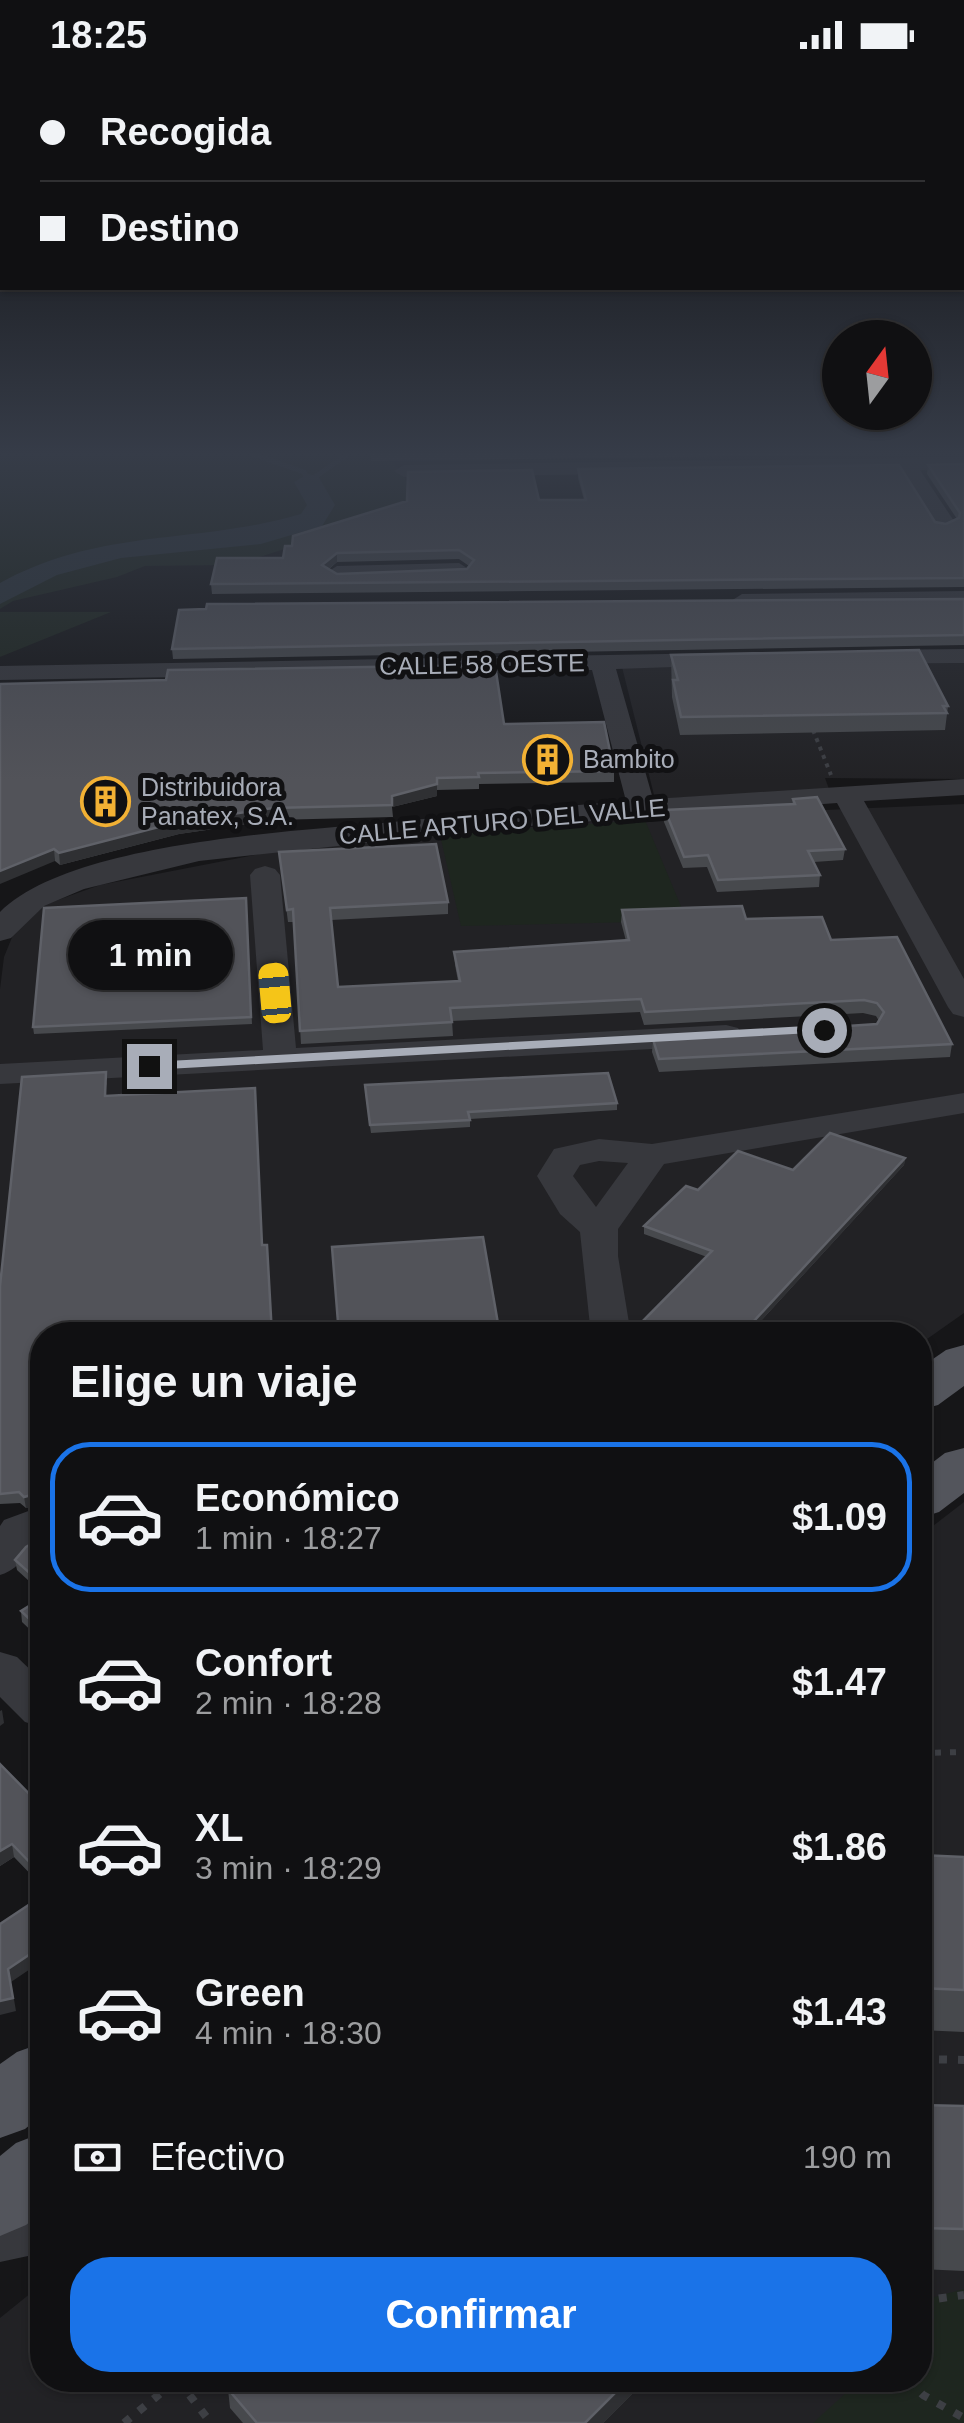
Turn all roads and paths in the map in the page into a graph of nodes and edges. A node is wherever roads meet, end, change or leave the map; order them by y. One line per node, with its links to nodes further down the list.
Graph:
1 (459, 570): 2 (street)
2 (337, 573)
3 (964, 598): 4 (street)
4 (711, 601)
5 (738, 651): 8 (street, CALLE 58 OESTE)
6 (964, 656): 7 (street)
7 (849, 658)
8 (602, 662): 10 (street, CALLE 58 OESTE); 16 (street)
9 (0, 674): 10 (street, CALLE 58 OESTE)
10 (116, 678): 11 (street); 12 (street)
11 (348, 680)
12 (0, 687)
13 (807, 716): 15 (path)
14 (964, 787): 15 (street, CALLE ARTURO DEL VALLE)
15 (840, 788): 16 (street, CALLE ARTURO DEL VALLE); 19 (street)
16 (641, 808): 18 (street, CALLE ARTURO DEL VALLE)
17 (265, 875): 21 (street)
18 (0, 932)
19 (964, 1008)
20 (766, 1032): 21 (street)
21 (280, 1059): 22 (street)
22 (0, 1074)
23 (964, 1103): 24 (street)
24 (652, 1155): 25 (street); 25 (street)
25 (599, 1229): 26 (street)
26 (609, 1322)
27 (964, 1361): 28 (main road)
28 (932, 1384)
29 (964, 1396): 30 (main road)
30 (932, 1419)
31 (30, 1527): 32 (street)
32 (0, 1559)
33 (0, 1669): 34 (street)
34 (30, 1698)
35 (964, 1752): 36 (path)
36 (932, 1753)
37 (932, 2059): 38 (path)
38 (964, 2060)
39 (30, 2083): 40 (main road)
40 (0, 2106)
41 (30, 2177): 42 (main road)
42 (0, 2201)
43 (30, 2229): 44 (street)
44 (0, 2234)
45 (964, 2295): 46 (path)
46 (932, 2299)
47 (163, 2392): 51 (path)
48 (187, 2392): 52 (path)
49 (921, 2392): 50 (path)
50 (964, 2418)
51 (124, 2423)
52 (211, 2423)

